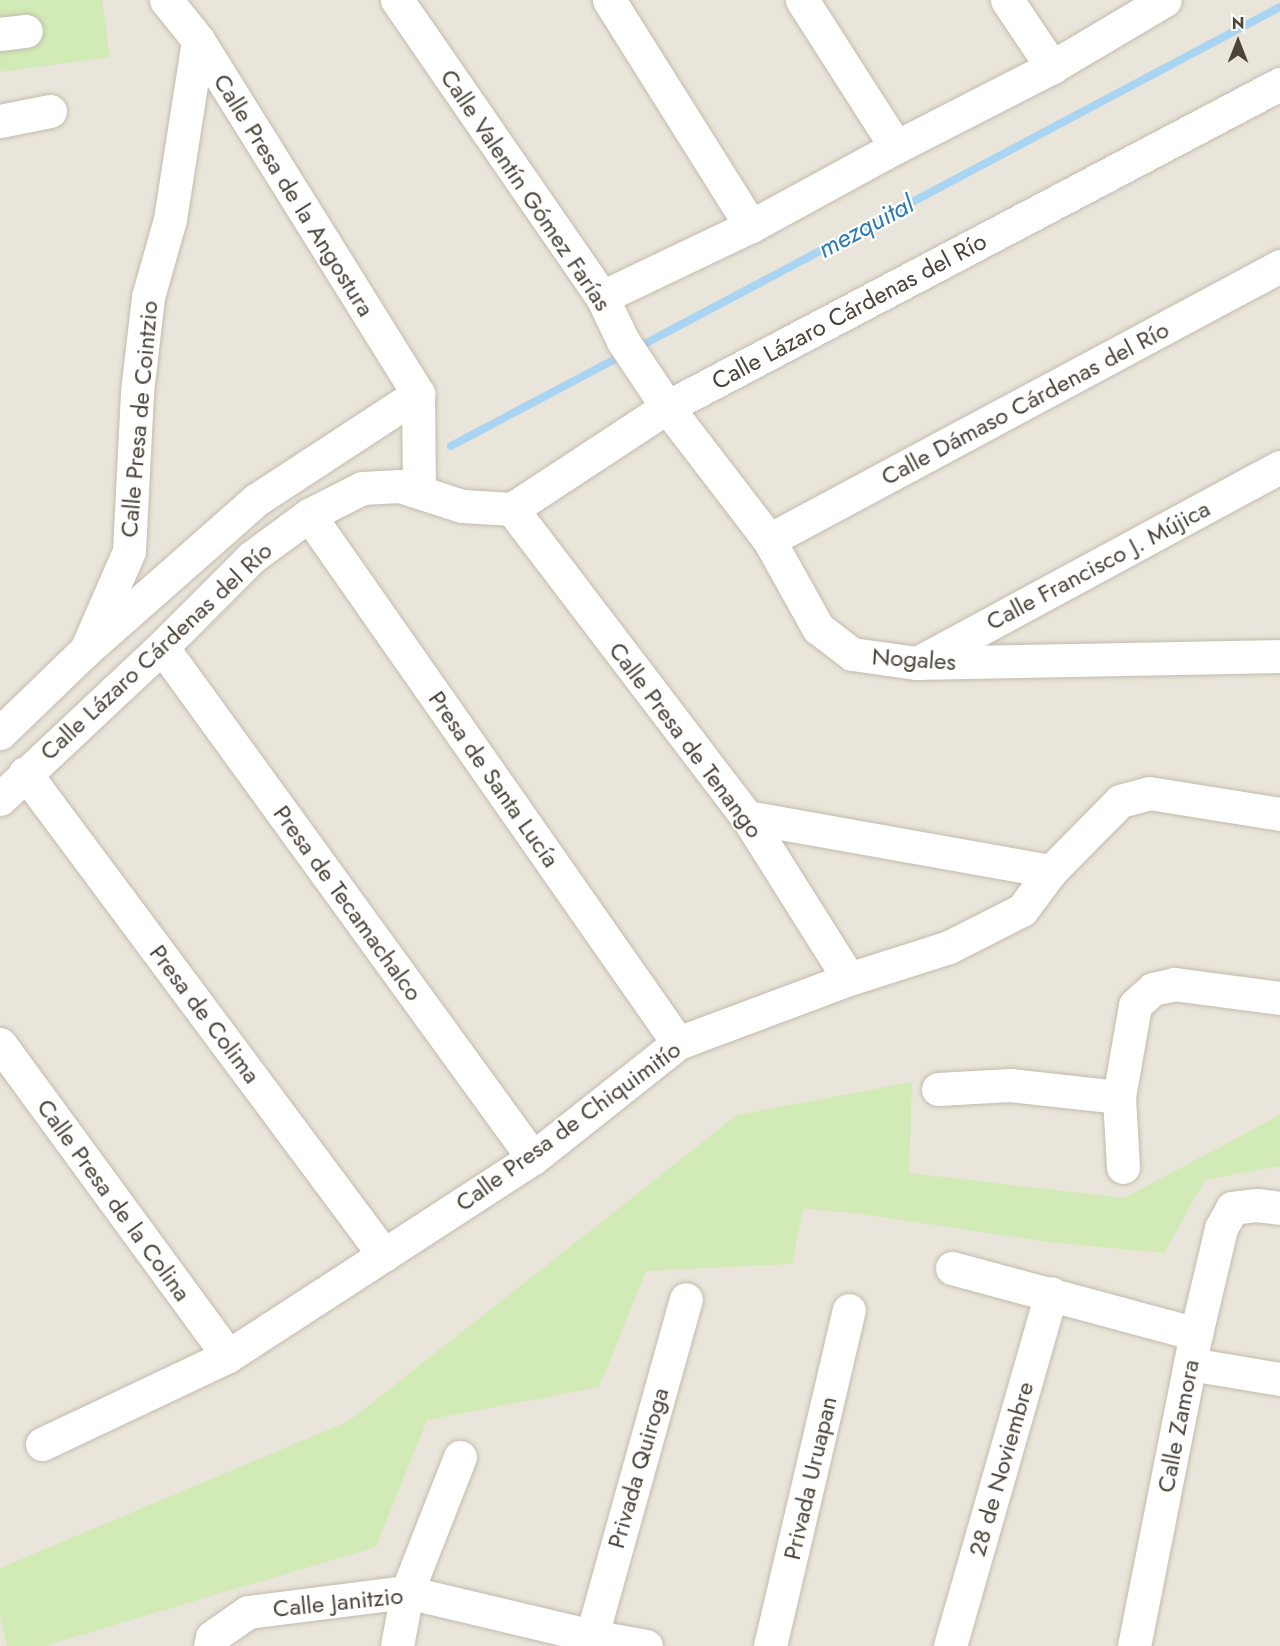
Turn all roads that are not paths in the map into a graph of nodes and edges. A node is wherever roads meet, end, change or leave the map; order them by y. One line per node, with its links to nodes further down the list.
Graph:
1 (165, 0): 7 (street, Calle Presa de la Angostura)
2 (397, 0): 15 (street, Calle Valentín Gómez Farías)
3 (609, 0): 13 (street)
4 (802, 0): 12 (street)
5 (1007, 0): 8 (street)
6 (1165, 0): 8 (street)
7 (198, 40): 16 (street, Calle Presa de la Angostura); 24 (street, Calle Presa de Cointzio)
8 (1052, 67): 12 (street)
9 (1280, 84): 17 (street, Calle Lázaro Cárdenas del Río)
10 (50, 111): 11 (street)
11 (0, 121)
12 (896, 147): 13 (street)
13 (751, 226): 15 (street)
14 (1280, 266): 22 (street, Calle Dámaso Cárdenas del Río)
15 (602, 297): 17 (street, Calle Valentín Gómez Farías)
16 (418, 394): 19 (street); 24 (street, Calle Presa de Cointzio)
17 (659, 395): 20 (street, Calle Lázaro Cárdenas del Río); 22 (street, Nogales)
18 (1280, 467): 26 (street, Calle Francisco J. Mújica)
19 (419, 492): 20 (street, Calle Lázaro Cárdenas del Río); 21 (street, Calle Lázaro Cárdenas del Río)
20 (512, 509): 31 (street, Calle Presa de Tenango)
21 (309, 515): 23 (street, Calle Lázaro Cárdenas del Río); 35 (street, Presa de Santa Lucía)
22 (769, 540): 26 (street, Nogales)
23 (162, 647): 28 (street, Calle Lázaro Cárdenas del Río); 39 (street, Presa de Tecamachalco)
24 (86, 651): 27 (street, Calle Presa de Cointzio)
25 (1280, 656): 26 (street, Nogales)
26 (917, 663)
27 (0, 733)
28 (25, 773): 29 (street, Calle Lázaro Cárdenas del Río); 42 (street, Presa de Colima)
29 (0, 799)
30 (1280, 814): 32 (street, Calle Presa de Chiquimitío)
31 (747, 817): 32 (street); 33 (street, Calle Presa de Tenango)
32 (1051, 871): 33 (street, Calle Presa de Chiquimitío)
33 (849, 979): 35 (street, Calle Presa de Chiquimitío)
34 (1280, 999): 38 (street)
35 (678, 1043): 39 (street, Calle Presa de Chiquimitío)
36 (0, 1044): 48 (street, Calle Presa de la Colina)
37 (938, 1089): 38 (street)
38 (1119, 1097): 40 (street)
39 (533, 1158): 42 (street, Calle Presa de Chiquimitío)
40 (1123, 1167)
41 (1280, 1208): 47 (street, Calle Zamora)
42 (384, 1256): 48 (street, Calle Presa de Chiquimitío)
43 (952, 1268): 44 (street)
44 (1051, 1293): 47 (street); 58 (street, 28 de Noviembre)
45 (686, 1299): 54 (street, Privada Quiroga)
46 (849, 1310): 57 (street, Privada Uruapan)
47 (1193, 1349): 49 (street); 59 (street, Calle Zamora)
48 (228, 1356): 50 (street, Calle Presa de Chiquimitío)
49 (1280, 1379)
50 (42, 1444)
51 (460, 1457): 52 (street)
52 (407, 1592): 53 (street, Calle Janitzio); 54 (street, Calle Janitzio); 55 (street)
53 (211, 1641)
54 (590, 1641): 56 (street, Calle Janitzio)
55 (397, 1646)
56 (646, 1646)
57 (770, 1646)
58 (950, 1646)
59 (1134, 1646)

